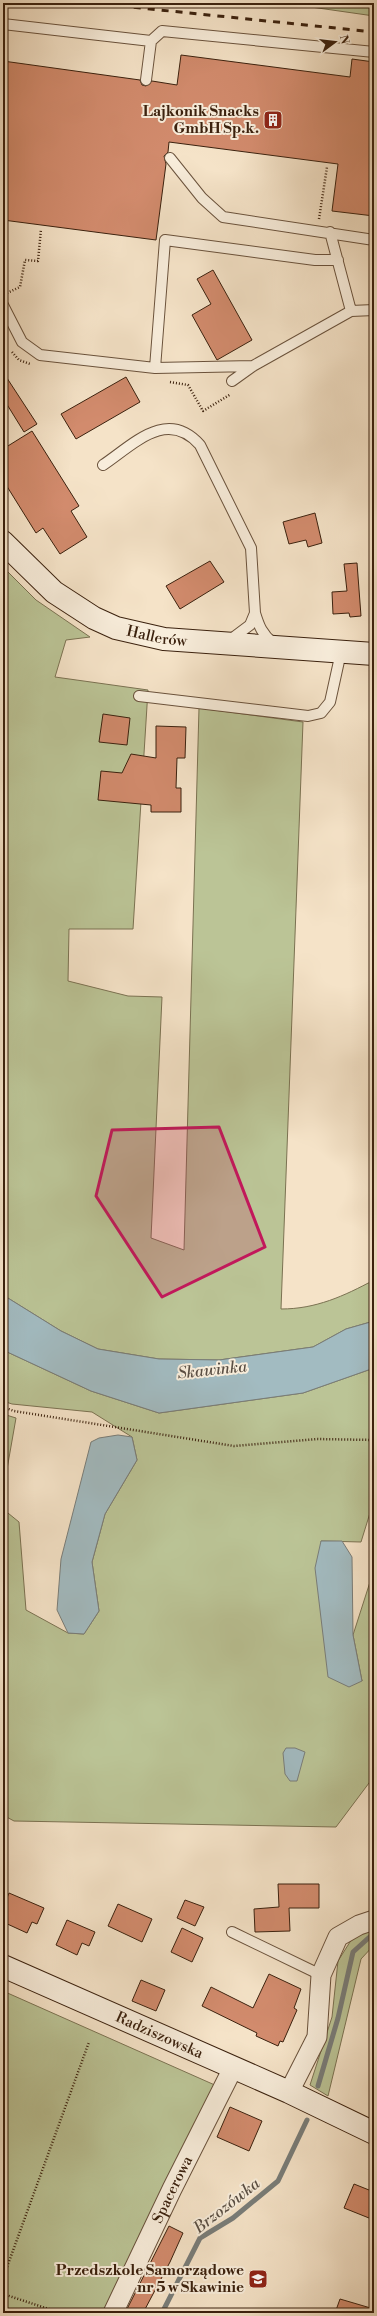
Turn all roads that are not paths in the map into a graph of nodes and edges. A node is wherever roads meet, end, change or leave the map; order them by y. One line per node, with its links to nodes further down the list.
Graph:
1 (3, 24): 2 (lane)
2 (151, 41): 3 (lane); 4 (lane)
3 (374, 52)
4 (146, 80)
5 (170, 158): 6 (lane)
6 (330, 232): 7 (lane); 8 (lane)
7 (374, 240)
8 (338, 260): 11 (lane); 13 (lane)
9 (3, 305): 13 (lane)
10 (374, 310): 11 (lane)
11 (351, 311): 12 (lane)
12 (253, 366): 13 (lane); 14 (lane)
13 (155, 368)
14 (232, 381)
15 (103, 464): 17 (lane)
16 (3, 542): 18 (street, Hallerów)
17 (255, 613): 18 (lane); 19 (lane)
18 (223, 644): 19 (street, Hallerów)
19 (284, 648): 20 (street, Hallerów)
20 (341, 652): 21 (street, Hallerów); 22 (lane)
21 (374, 654)
22 (139, 696)
23 (374, 1920): 26 (street)
24 (232, 1932): 26 (lane)
25 (3, 1966): 27 (street, Radziszowska)
26 (321, 1975): 28 (street)
27 (233, 2068): 28 (street, Radziszowska); 30 (street, Spacerowa)
28 (289, 2092): 29 (street, Radziszowska)
29 (374, 2133)
30 (113, 2313)

